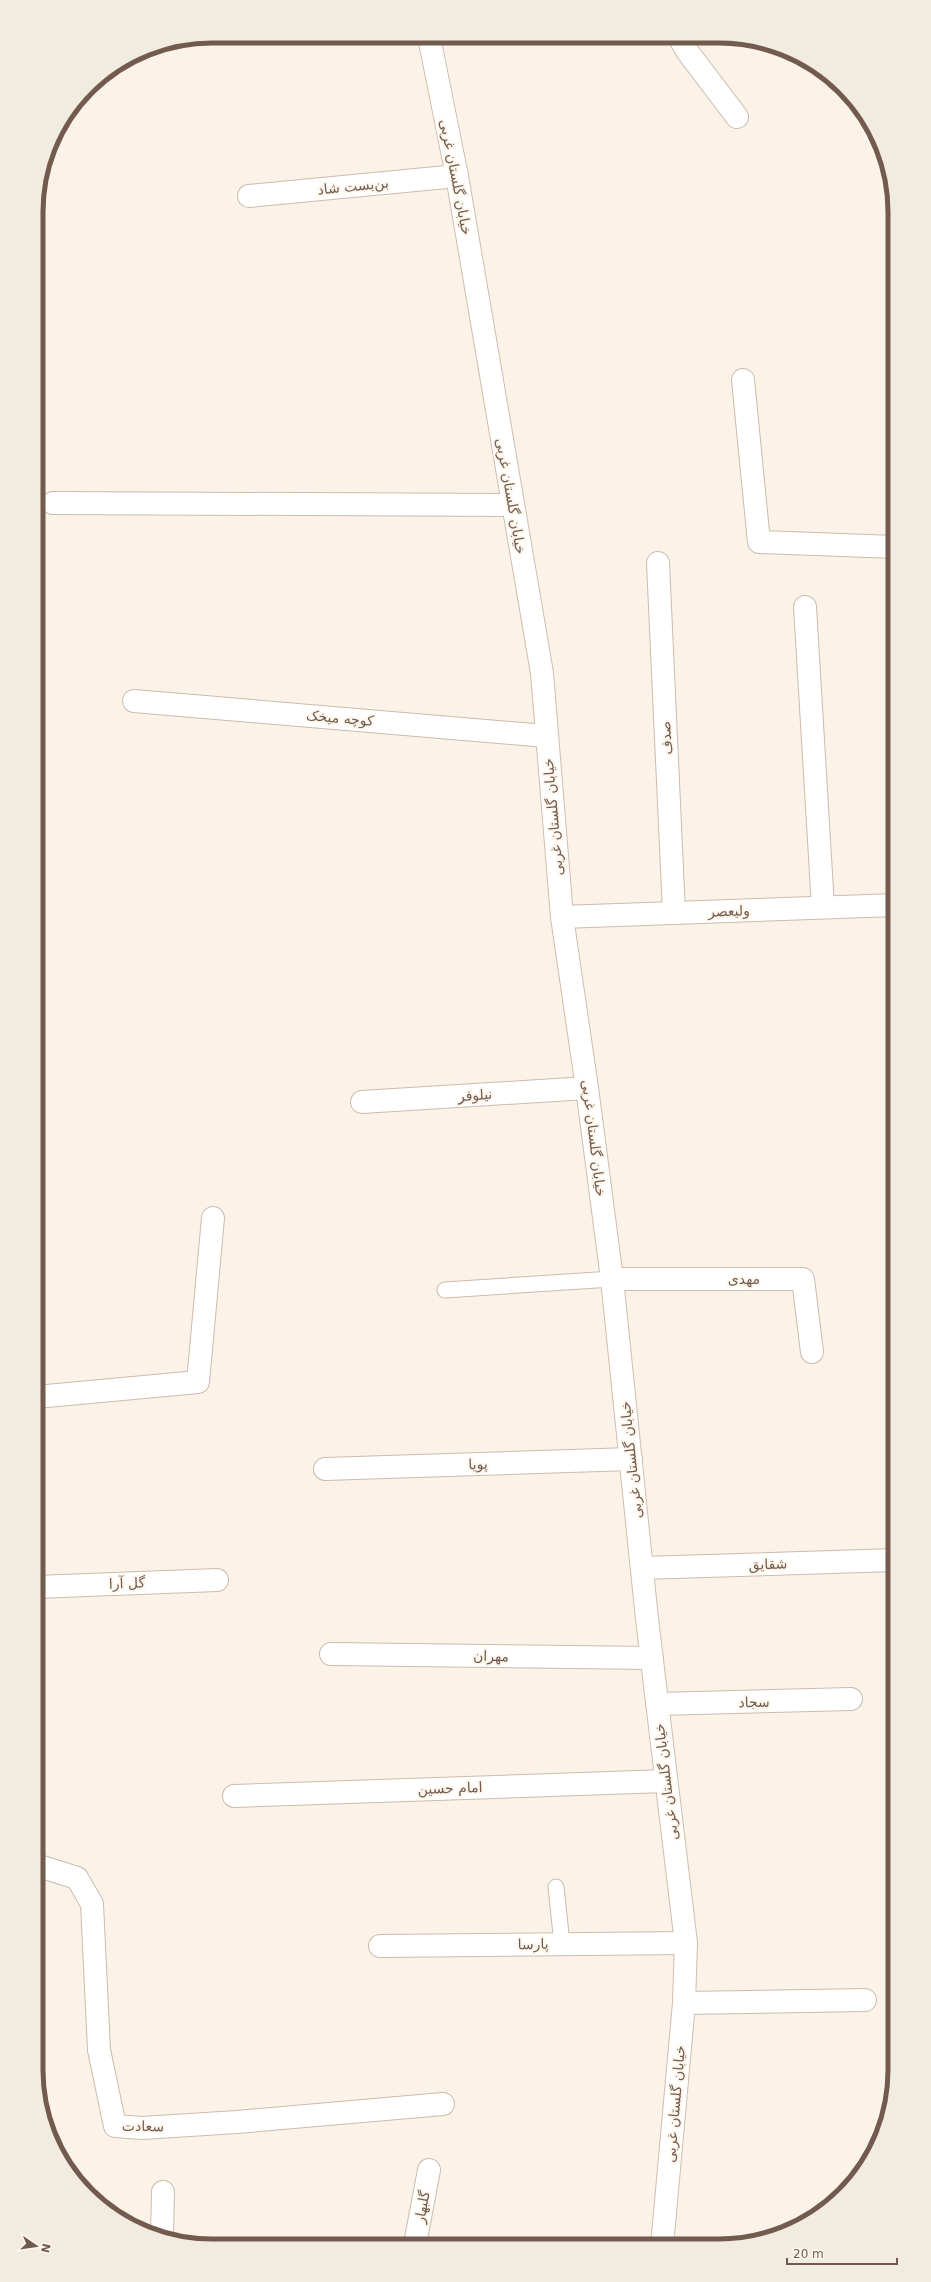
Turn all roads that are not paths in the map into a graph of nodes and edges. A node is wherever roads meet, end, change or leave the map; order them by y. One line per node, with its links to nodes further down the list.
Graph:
1 (430, 43): 4 (street, خیابان گلستان غربی)
2 (682, 43): 3 (street)
3 (737, 117)
4 (457, 176): 5 (street, بن‌بست شاد); 8 (street, خیابان گلستان غربی)
5 (249, 196)
6 (743, 380): 9 (street)
7 (53, 503): 8 (street)
8 (513, 505): 13 (street, خیابان گلستان غربی)
9 (888, 547)
10 (658, 563): 16 (street, صدف)
11 (805, 607): 15 (street)
12 (134, 701): 13 (street, کوچه میخک)
13 (546, 736): 17 (street, خیابان گلستان غربی)
14 (888, 905): 15 (street, ولیعصر)
15 (823, 908): 16 (street, ولیعصر)
16 (674, 914): 17 (street, ولیعصر)
17 (562, 917): 18 (street, خیابان گلستان غربی)
18 (587, 1088): 19 (street, نیلوفر); 21 (street, خیابان گلستان غربی)
19 (362, 1102)
20 (213, 1218): 24 (street)
21 (612, 1278): 22 (lane); 23 (street, مهدی); 25 (street, خیابان گلستان غربی)
22 (445, 1290)
23 (812, 1352)
24 (43, 1396)
25 (631, 1458): 26 (street, پویا); 28 (street, خیابان گلستان غربی)
26 (325, 1469)
27 (888, 1560): 28 (street, شقایق)
28 (642, 1568): 32 (street, خیابان گلستان غربی)
29 (217, 1580): 30 (street, گل آرا)
30 (43, 1587)
31 (331, 1654): 32 (street, مهران)
32 (652, 1658): 34 (street, خیابان گلستان غربی)
33 (851, 1700): 34 (street, سجاد)
34 (657, 1704): 35 (street, خیابان گلستان غربی)
35 (666, 1781): 36 (street, امام حسین); 39 (street, خیابان گلستان غربی)
36 (234, 1796)
37 (43, 1867): 44 (street, سعادت)
38 (556, 1887): 40 (lane)
39 (686, 1943): 40 (street, پارسا); 43 (street, خیابان گلستان غربی)
40 (562, 1944): 41 (street, پارسا)
41 (380, 1946)
42 (865, 2000): 43 (street)
43 (684, 2003): 49 (street, خیابان گلستان غربی)
44 (443, 2104)
45 (429, 2170): 48 (street, گلبهار)
46 (163, 2192): 47 (street)
47 (162, 2231)
48 (416, 2239)
49 (663, 2239)

